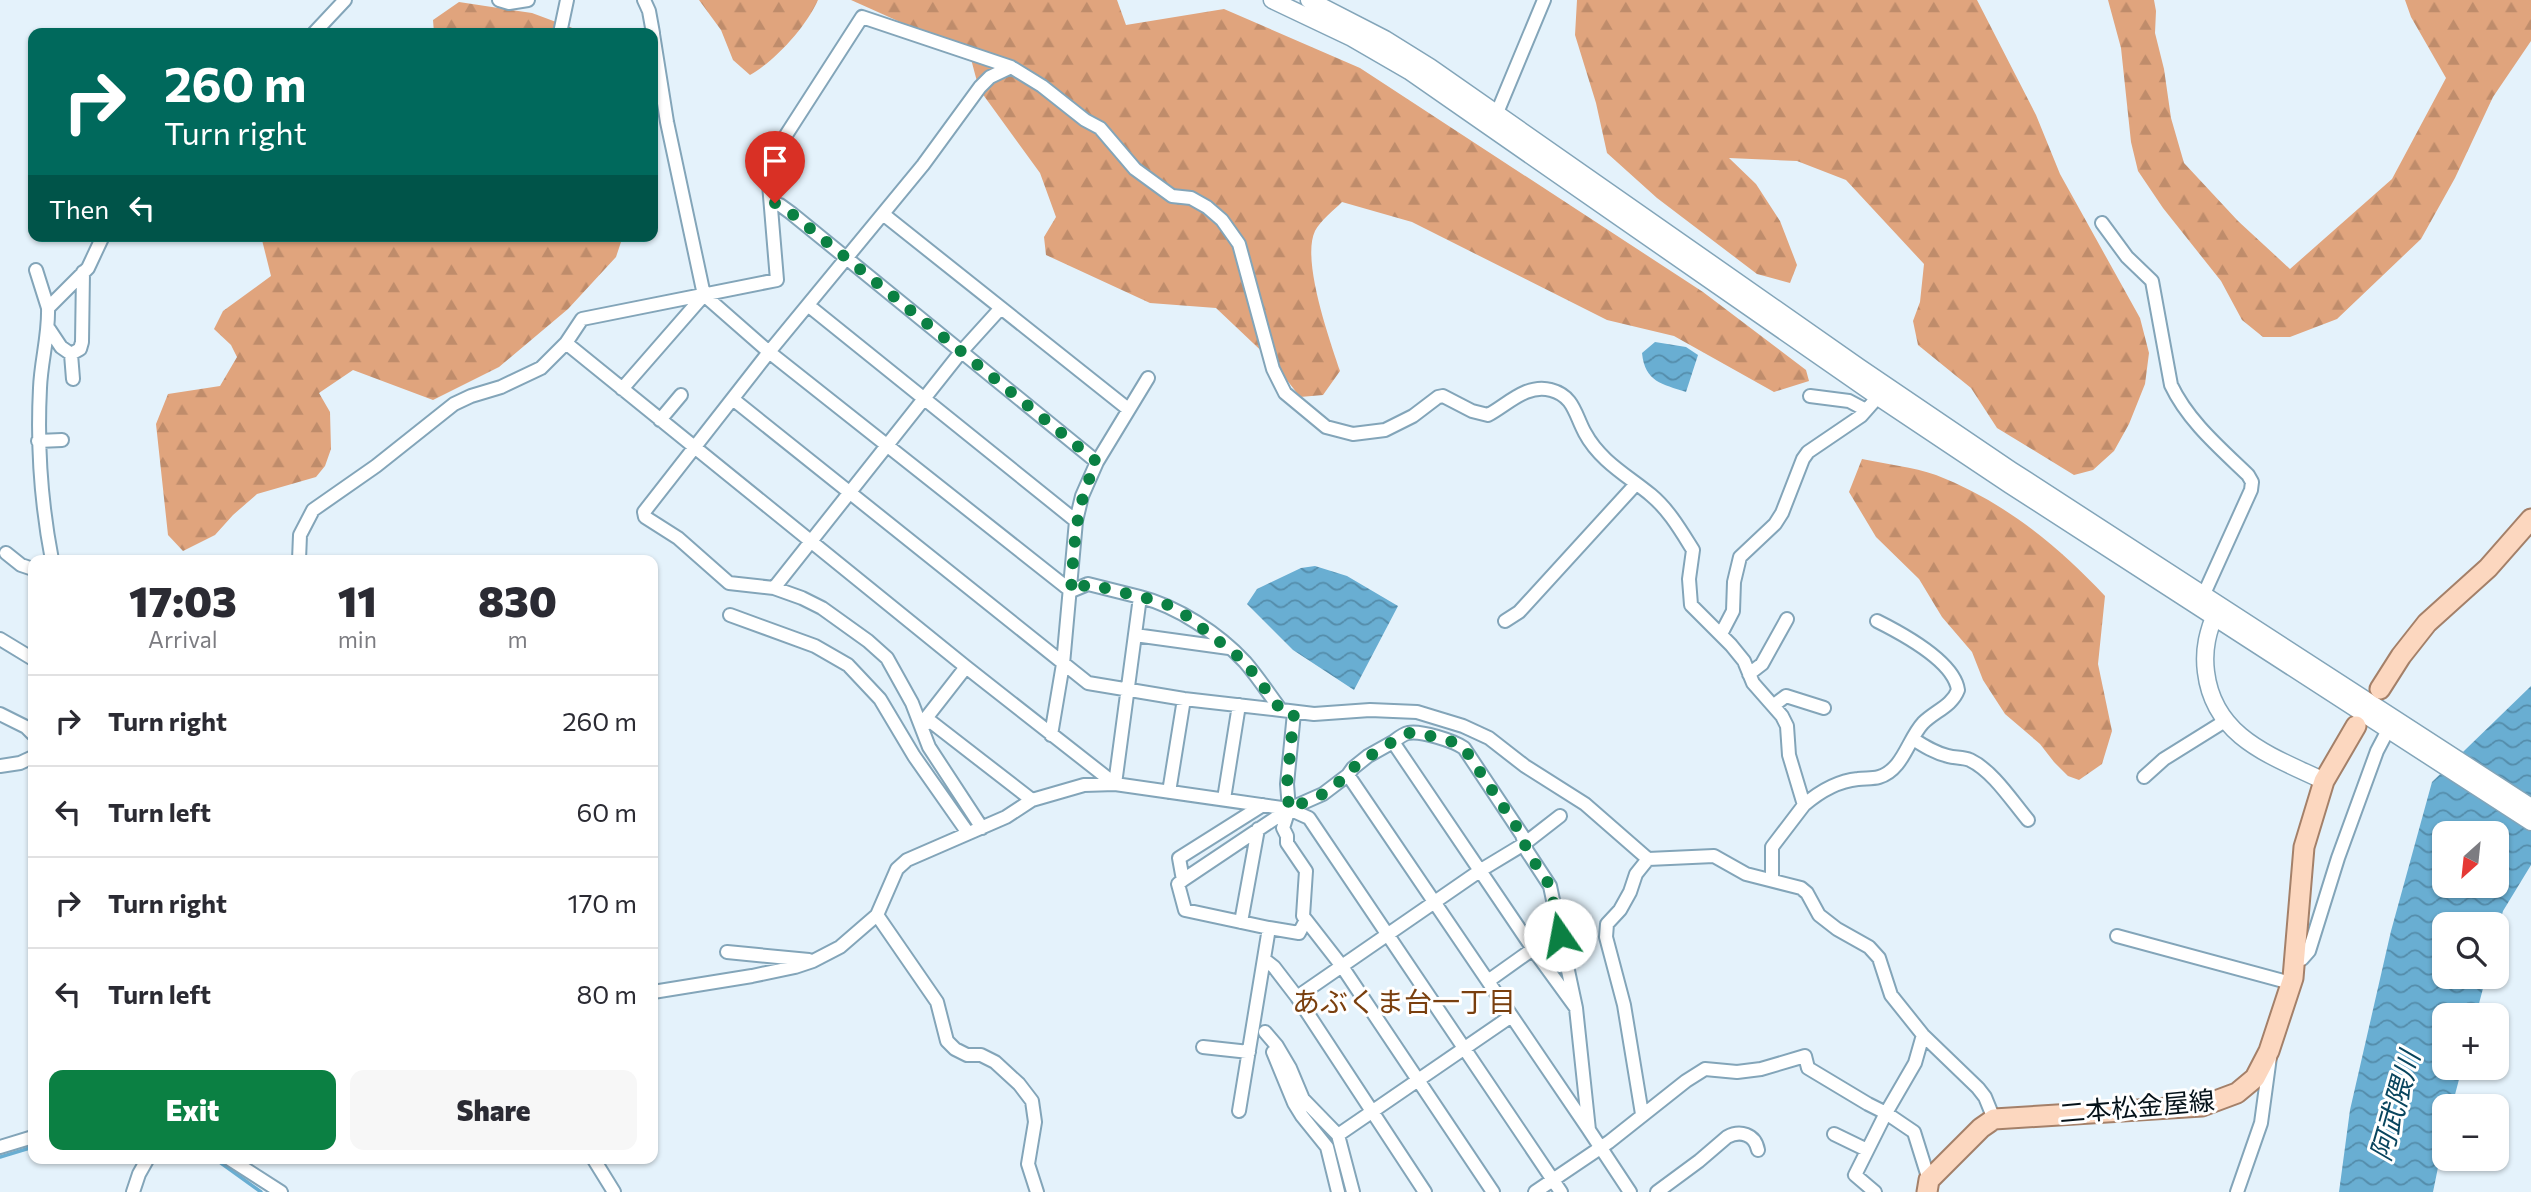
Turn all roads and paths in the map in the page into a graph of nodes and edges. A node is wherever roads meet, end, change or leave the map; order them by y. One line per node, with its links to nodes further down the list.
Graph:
1 (345, 0): 9 (street)
2 (499, 0): 3 (street)
3 (528, 0)
4 (567, 0): 10 (street)
5 (644, 0): 11 (street)
6 (1272, 0): 14 (street)
7 (1309, 0): 14 (street)
8 (1544, 0): 14 (street)
9 (319, 28)
10 (561, 28)
11 (652, 28)
12 (658, 65): 22 (street)
13 (1011, 68): 15 (street); 16 (street); 47 (street)
14 (1494, 120): 34 (street)
15 (771, 203): 19 (street); 22 (street)
16 (883, 214): 19 (street); 25 (street)
17 (2102, 223): 58 (street)
18 (100, 242): 21 (street)
19 (847, 258): 23 (street); 29 (street)
20 (36, 270): 24 (street)
21 (83, 272): 24 (street); 30 (street)
22 (704, 295): 27 (street); 28 (street); 33 (street)
23 (809, 306): 28 (street); 37 (street)
24 (48, 308): 26 (street)
25 (1000, 309): 29 (street); 39 (street)
26 (48, 329): 30 (street); 43 (street)
27 (566, 343): 33 (street); 54 (street)
28 (769, 352): 38 (street); 44 (street)
29 (961, 352): 37 (street); 46 (street)
30 (72, 354): 32 (street)
31 (1148, 378): 39 (street)
32 (73, 379)
33 (622, 389): 41 (street)
34 (1883, 391): 40 (street); 58 (street); 60 (street)
35 (681, 395): 41 (street)
36 (1810, 396): 40 (street)
37 (924, 399): 44 (street); 50 (street)
38 (734, 400): 45 (street); 48 (street)
39 (1128, 409): 46 (street)
40 (1866, 410): 65 (street)
41 (660, 420): 45 (street)
42 (62, 440): 43 (street)
43 (38, 442): 53 (street)
44 (887, 446): 48 (street); 57 (street)
45 (694, 449): 51 (street); 56 (street)
46 (1097, 462): 50 (street)
47 (1636, 485): 63 (street); 65 (street)
48 (851, 492): 51 (street); 70 (street)
49 (2531, 519): 73 (main road)
50 (1076, 521): 57 (street)
51 (811, 542): 56 (street); 71 (street)
52 (6, 553): 55 (street)
53 (51, 555)
54 (299, 555)
55 (28, 567)
56 (774, 588): 82 (street)
57 (1071, 592): 59 (street); 70 (street)
58 (2203, 596): 60 (street)
59 (1140, 597): 66 (street); 68 (street)
60 (2216, 611): 81 (street); 85 (street); 86 (street)
61 (730, 615): 108 (street)
62 (1787, 619): 72 (street)
63 (1505, 621)
64 (1877, 621): 88 (street)
65 (1721, 634): 72 (street)
66 (1135, 635): 68 (street); 74 (street)
67 (0, 639): 69 (street)
68 (1229, 648): 79 (street)
69 (28, 656)
70 (1063, 664): 74 (street); 87 (street)
71 (966, 667): 82 (street); 87 (street)
72 (1749, 674): 77 (street)
73 (2380, 689)
74 (1128, 690): 75 (street); 95 (street)
75 (1184, 699): 76 (street); 96 (street)
76 (1239, 705): 79 (street); 97 (street)
77 (1774, 705): 78 (street); 99 (street)
78 (1824, 708)
79 (1287, 712): 102 (street); 110 (street)
80 (0, 714): 84 (street)
81 (2225, 721): 93 (street); 94 (street)
82 (926, 724): 98 (street); 106 (street)
83 (2356, 726): 94 (main road, 二本松金屋線)
84 (28, 729)
85 (2388, 730): 86 (street); 125 (street)
86 (2405, 733): 101 (street); 105 (street)
87 (1051, 735): 95 (street)
88 (1913, 739): 99 (street); 104 (street)
89 (1393, 742): 92 (street); 109 (street); 111 (street)
90 (28, 759): 91 (street)
91 (0, 766)
92 (1348, 775): 102 (street); 114 (street)
93 (2144, 777)
94 (2324, 782): 125 (main road, 二本松金屋線)
95 (1115, 784): 96 (street); 98 (street)
96 (1169, 792): 97 (street)
97 (1224, 799): 100 (street)
98 (1032, 800): 106 (street)
99 (1804, 804): 113 (street)
100 (1263, 805): 102 (street); 112 (street)
101 (2531, 807)
102 (1289, 809): 107 (street); 116 (street); 119 (street)
103 (1560, 816): 109 (street)
104 (2028, 820)
105 (2531, 822)
106 (982, 828): 108 (street)
107 (1258, 830): 112 (street); 117 (street)
108 (968, 833): 115 (street)
109 (1524, 844): 111 (street); 131 (street)
110 (1648, 859): 113 (street); 142 (street)
111 (1481, 870): 114 (street); 121 (street)
112 (1184, 880): 117 (street)
113 (1772, 880): 133 (street)
114 (1436, 903): 119 (street); 127 (street)
115 (877, 915): 124 (street); 160 (street)
116 (1306, 920): 118 (street); 126 (street)
117 (1241, 922): 118 (street)
118 (1269, 928): 123 (street)
119 (1389, 935): 126 (street); 135 (street)
120 (2117, 936): 128 (street)
121 (1533, 949): 127 (street); 131 (street)
122 (727, 952): 124 (street)
123 (1265, 960): 130 (street); 137 (street)
124 (813, 961): 129 (street)
125 (2294, 961): 128 (main road, 二本松金屋線)
126 (1341, 965): 130 (street); 138 (street)
127 (1488, 981): 132 (street)
128 (2291, 984): 136 (main road, 二本松金屋線)
129 (658, 991)
130 (1297, 997): 140 (street)
131 (1576, 1008): 144 (street)
132 (1510, 1017): 135 (street); 144 (street)
133 (1923, 1035): 141 (street); 143 (street)
134 (1203, 1047): 137 (street)
135 (1465, 1048): 138 (street); 155 (street)
136 (2269, 1051): 143 (main road, 二本松金屋線); 170 (street)
137 (1249, 1052): 139 (street)
138 (1417, 1080): 140 (street); 164 (street)
139 (1239, 1111)
140 (1371, 1111): 146 (street); 163 (street)
141 (1886, 1113): 142 (street); 151 (street); 156 (street)
142 (1642, 1114): 149 (street)
143 (1994, 1119): 156 (main road)
144 (1589, 1130): 149 (street)
145 (1833, 1134): 151 (street)
146 (1338, 1135): 161 (street); 162 (street)
147 (28, 1139): 148 (street)
148 (0, 1147)
149 (1600, 1148): 155 (street); 167 (street)
150 (1758, 1150): 168 (street)
151 (1867, 1150): 169 (street)
152 (145, 1164): 157 (street)
153 (237, 1164): 158 (street)
154 (597, 1164): 159 (street)
155 (1553, 1180): 165 (street); 166 (street)
156 (1928, 1186)
157 (133, 1192)
158 (281, 1192)
159 (614, 1192)
160 (1037, 1192)
161 (1338, 1192)
162 (1353, 1192)
163 (1425, 1192)
164 (1493, 1192)
165 (1535, 1192)
166 (1561, 1192)
167 (1630, 1192)
168 (1657, 1192)
169 (1875, 1192)
170 (2238, 1192)

